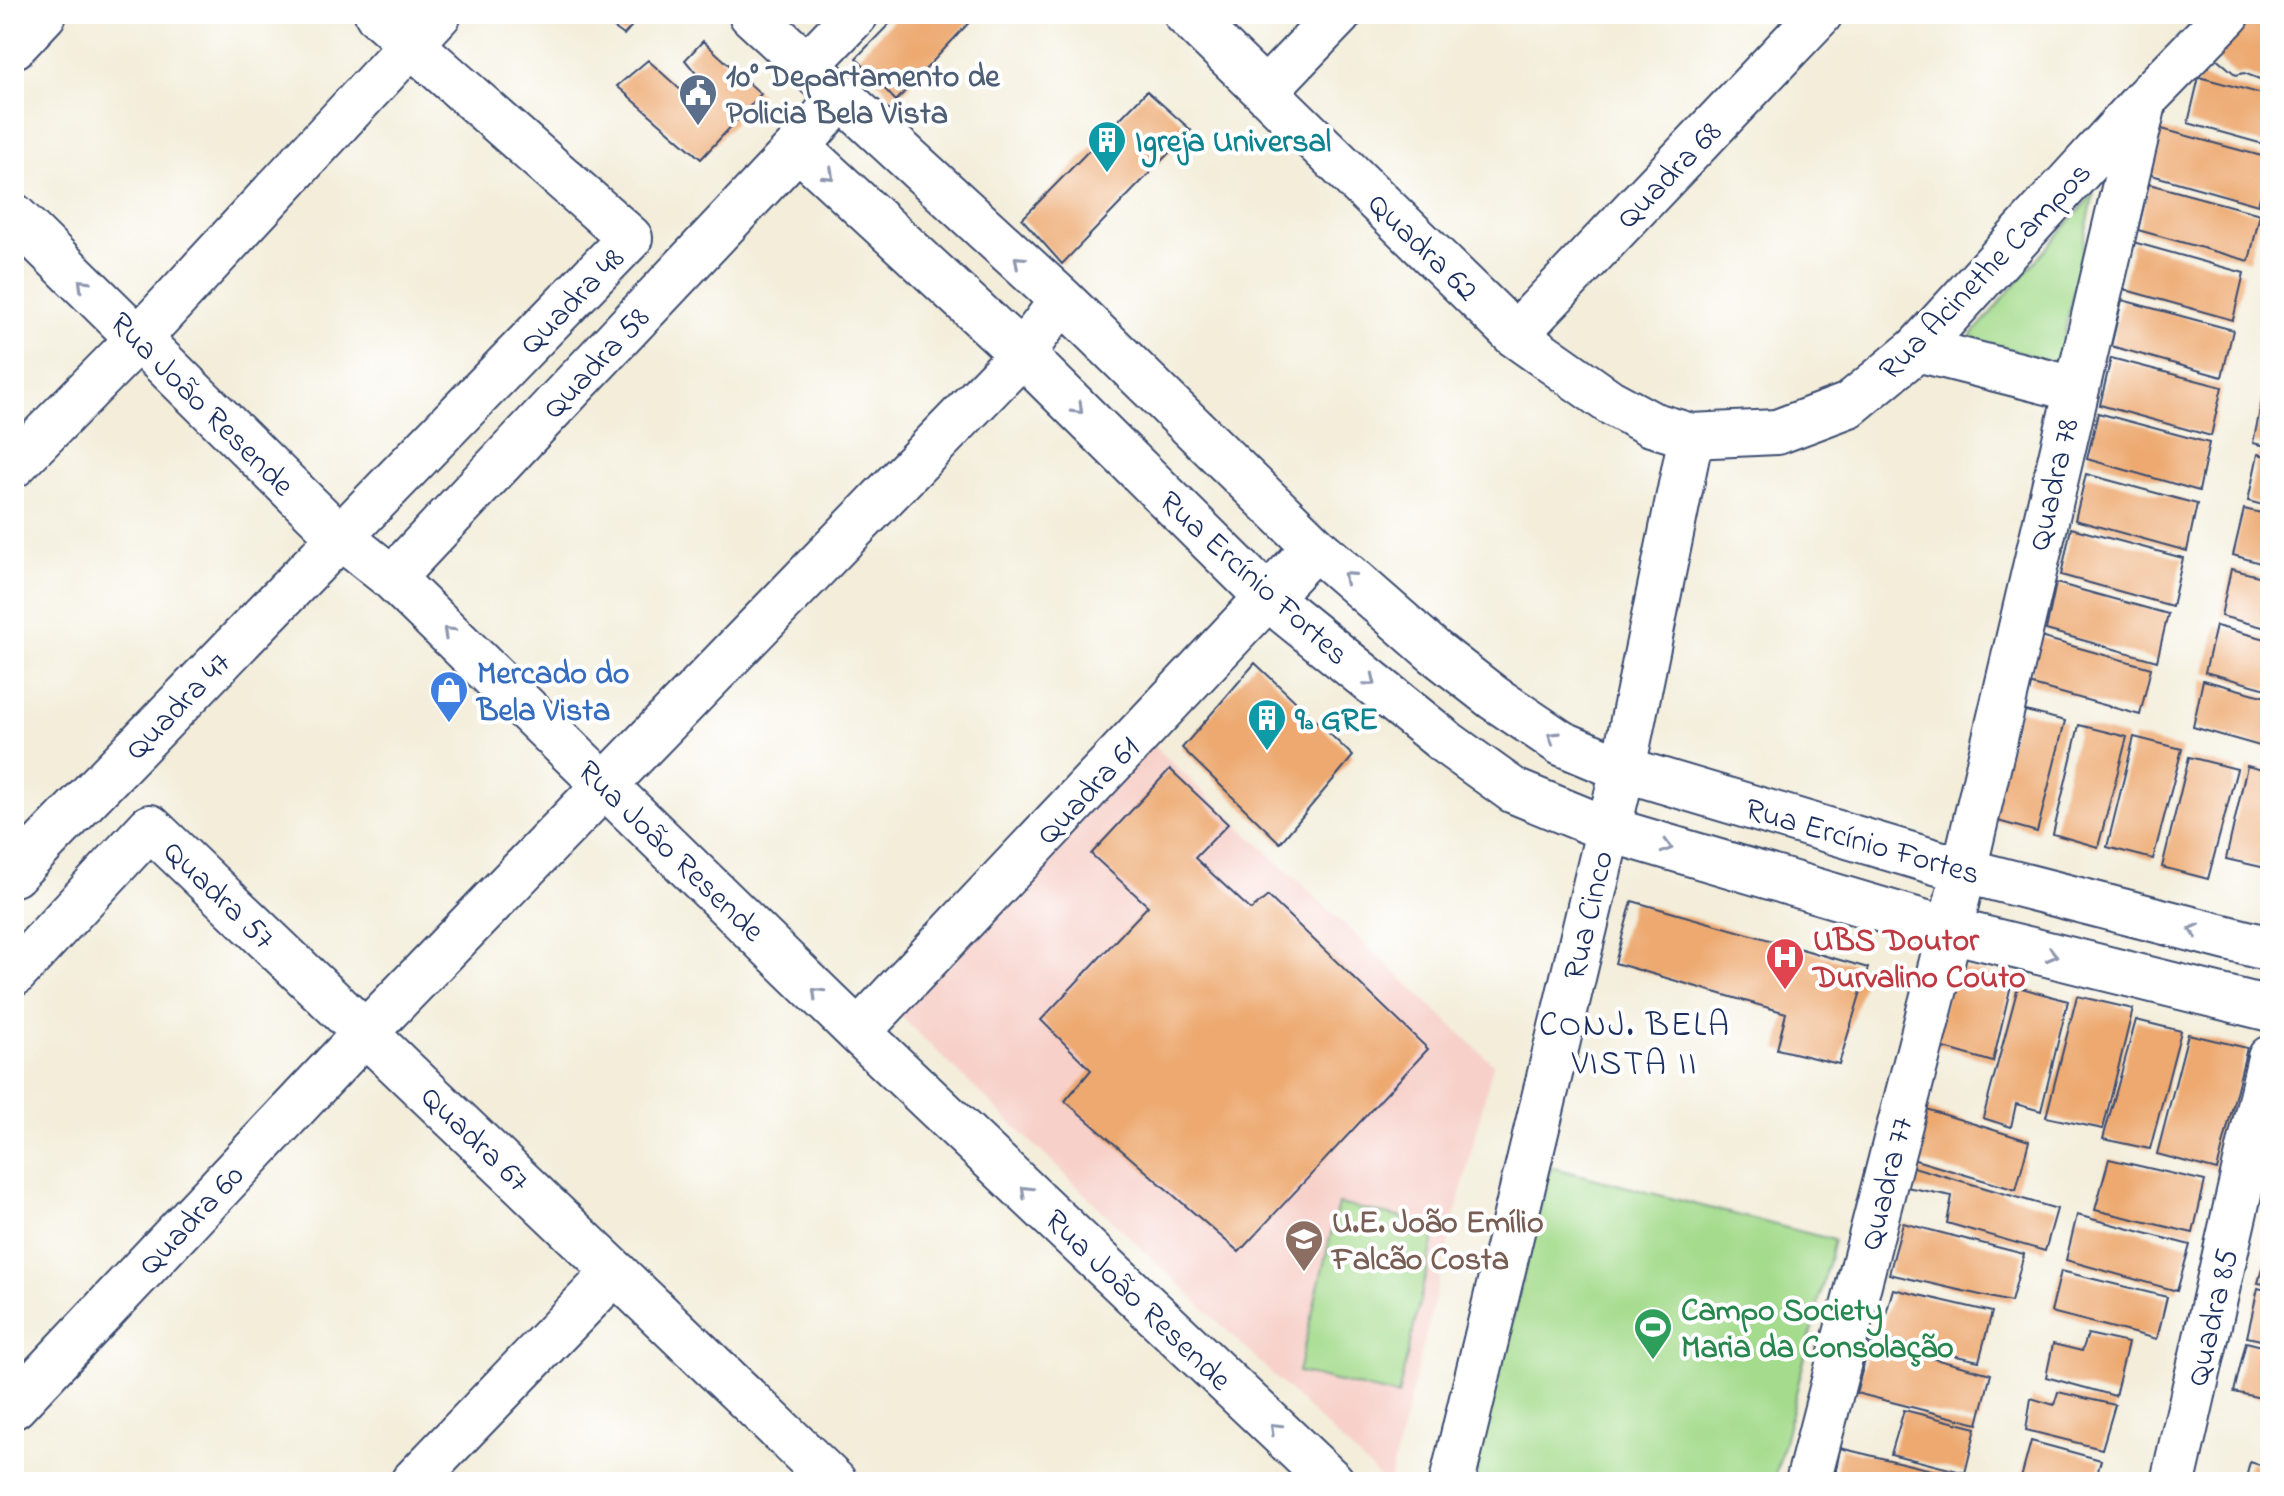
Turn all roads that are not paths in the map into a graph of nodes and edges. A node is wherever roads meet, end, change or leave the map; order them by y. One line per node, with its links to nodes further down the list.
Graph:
1 (44, 14): 10 (street)
2 (377, 14): 11 (street)
3 (439, 14): 11 (street)
4 (751, 14): 12 (street, Rua Ercínio Fortes)
5 (856, 14): 12 (street)
6 (1186, 14): 13 (street, Quadra 62)
7 (1339, 14): 13 (street)
8 (1820, 14): 19 (street, Quadra 68)
9 (2228, 14): 15 (street, Rua Acinethe Campos)
10 (14, 46)
11 (408, 46): 20 (street); 26 (street, Quadra 48)
12 (807, 65): 14 (street, Rua Ercínio Fortes)
13 (1265, 91): 19 (street, Quadra 62)
14 (840, 98): 16 (street); 18 (street, Rua Ercínio Fortes, one-way to 14)
15 (2145, 99): 21 (street, Rua Acinethe Campos); 23 (street, Quadra 78)
16 (798, 147): 22 (street, Rua Ercínio Fortes, one-way to 22); 28 (street, Quadra 58)
17 (14, 216): 20 (street, Rua João Resende, one-way to 17)
18 (1062, 300): 22 (street); 27 (street, Rua Ercínio Fortes)
19 (1515, 335): 24 (street, Quadra 62)
20 (138, 339): 25 (street); 26 (street, Rua João Resende)
21 (1917, 349): 23 (street); 24 (street, Rua Acinethe Campos)
22 (1022, 354): 29 (street, Rua Ercínio Fortes, one-way to 29); 31 (street)
23 (2075, 389): 33 (street, Quadra 78)
24 (1691, 436): 30 (street, Rua Cinco)
25 (14, 465)
26 (339, 536): 28 (street, Rua João Resende); 34 (street, Quadra 47)
27 (1315, 547): 29 (street, Quadra 61); 30 (street, Rua Ercínio Fortes, one-way to 27)
28 (392, 578): 31 (street, Rua João Resende, one-way to 28)
29 (1268, 598): 32 (street, Rua Ercínio Fortes, one-way to 32); 40 (street, Quadra 61)
30 (1623, 769): 32 (street, Rua Cinco); 33 (street, Rua Ercínio Fortes)
31 (604, 784): 39 (street); 40 (street, Rua João Resende, one-way to 31)
32 (1607, 829): 35 (street, Rua Ercínio Fortes, one-way to 35); 47 (street, Rua Cinco)
33 (1962, 870): 35 (street, Quadra 78); 36 (street, Rua Ercínio Fortes, one-way to 33)
34 (14, 874)
35 (1950, 930): 38 (street, Rua Ercínio Fortes, one-way to 38); 48 (street, Quadra 77)
36 (2270, 949)
37 (14, 974): 39 (street, Quadra 57)
38 (2270, 1009)
39 (366, 1032): 42 (street, Quadra 67); 43 (street, Quadra 60)
40 (858, 1032): 46 (street, Rua João Resende, one-way to 40)
41 (2270, 1058): 49 (street, Quadra 85)
42 (615, 1272): 44 (street); 45 (street, Quadra 67)
43 (14, 1406)
44 (413, 1482)
45 (834, 1482)
46 (1332, 1482)
47 (1452, 1482)
48 (1808, 1482)
49 (2173, 1482)

